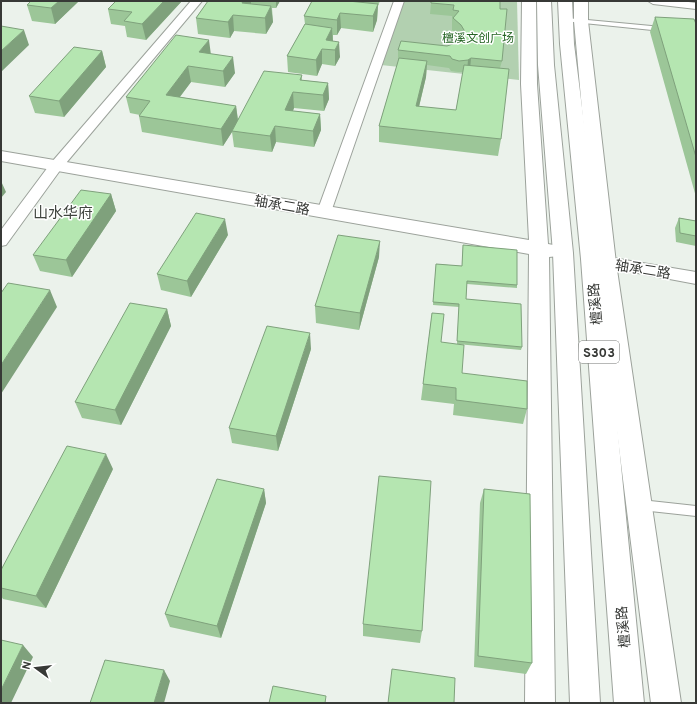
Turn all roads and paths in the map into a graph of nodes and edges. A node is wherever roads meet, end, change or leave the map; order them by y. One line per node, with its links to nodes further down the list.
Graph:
1 (197, 1): 10 (street)
2 (399, 1): 11 (street)
3 (529, 1): 13 (street)
4 (544, 1): 14 (street, 檀溪路 / S303)
5 (653, 1): 6 (street)
6 (696, 6)
7 (573, 11): 8 (lane); 15 (street)
8 (665, 30)
9 (1, 156): 10 (street, 轴承二路)
10 (56, 166): 11 (street, 轴承二路); 12 (street)
11 (324, 212): 13 (street, 轴承二路)
12 (1, 240)
13 (539, 249): 14 (street, 轴承二路); 19 (street)
14 (563, 253): 20 (street, 檀溪路 / S303)
15 (599, 261): 16 (street, 轴承二路); 17 (street); 21 (street, 檀溪路 / S303)
16 (696, 278)
17 (639, 505): 18 (lane); 22 (street)
18 (696, 511)
19 (540, 703)
20 (585, 703)
21 (629, 703)
22 (666, 703)

